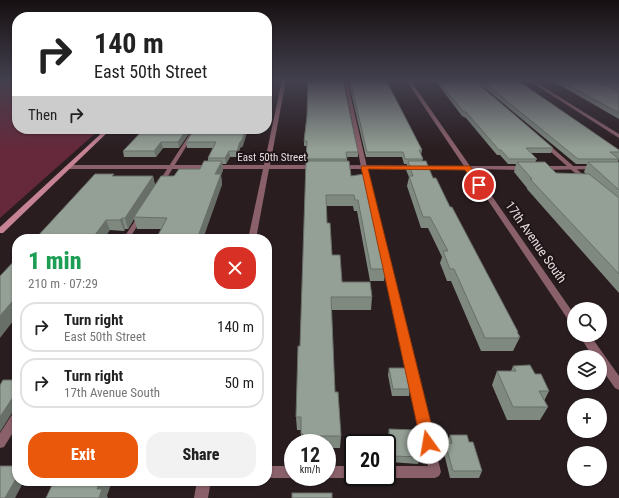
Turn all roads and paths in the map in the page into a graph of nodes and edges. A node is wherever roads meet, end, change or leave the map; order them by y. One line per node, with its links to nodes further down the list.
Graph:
1 (279, 103): 11 (street)
2 (350, 103): 14 (lane)
3 (424, 103): 15 (street, 17th Avenue South)
4 (567, 103): 7 (street)
5 (104, 134): 9 (main road)
6 (192, 134): 10 (lane)
7 (619, 136)
8 (541, 141): 16 (lane)
9 (68, 167): 10 (street, East 50th Street); 21 (main road)
10 (171, 167): 11 (street, East 50th Street); 19 (lane)
11 (267, 167): 12 (street, East 50th Street); 23 (street)
12 (325, 167)
13 (333, 167): 14 (street)
14 (364, 167): 15 (street); 31 (lane)
15 (467, 168): 16 (street); 24 (street, 17th Avenue South)
16 (572, 168): 17 (street); 18 (lane)
17 (603, 168)
18 (590, 184)
19 (159, 186)
20 (142, 213): 22 (lane)
21 (0, 231)
22 (129, 234)
23 (253, 234)
24 (567, 311)
25 (607, 367): 26 (street)
26 (619, 385)
27 (12, 424): 28 (lane)
28 (0, 443)
29 (272, 472): 30 (lane)
30 (284, 472)
31 (396, 472)
32 (203, 486): 33 (street)
33 (201, 498)

